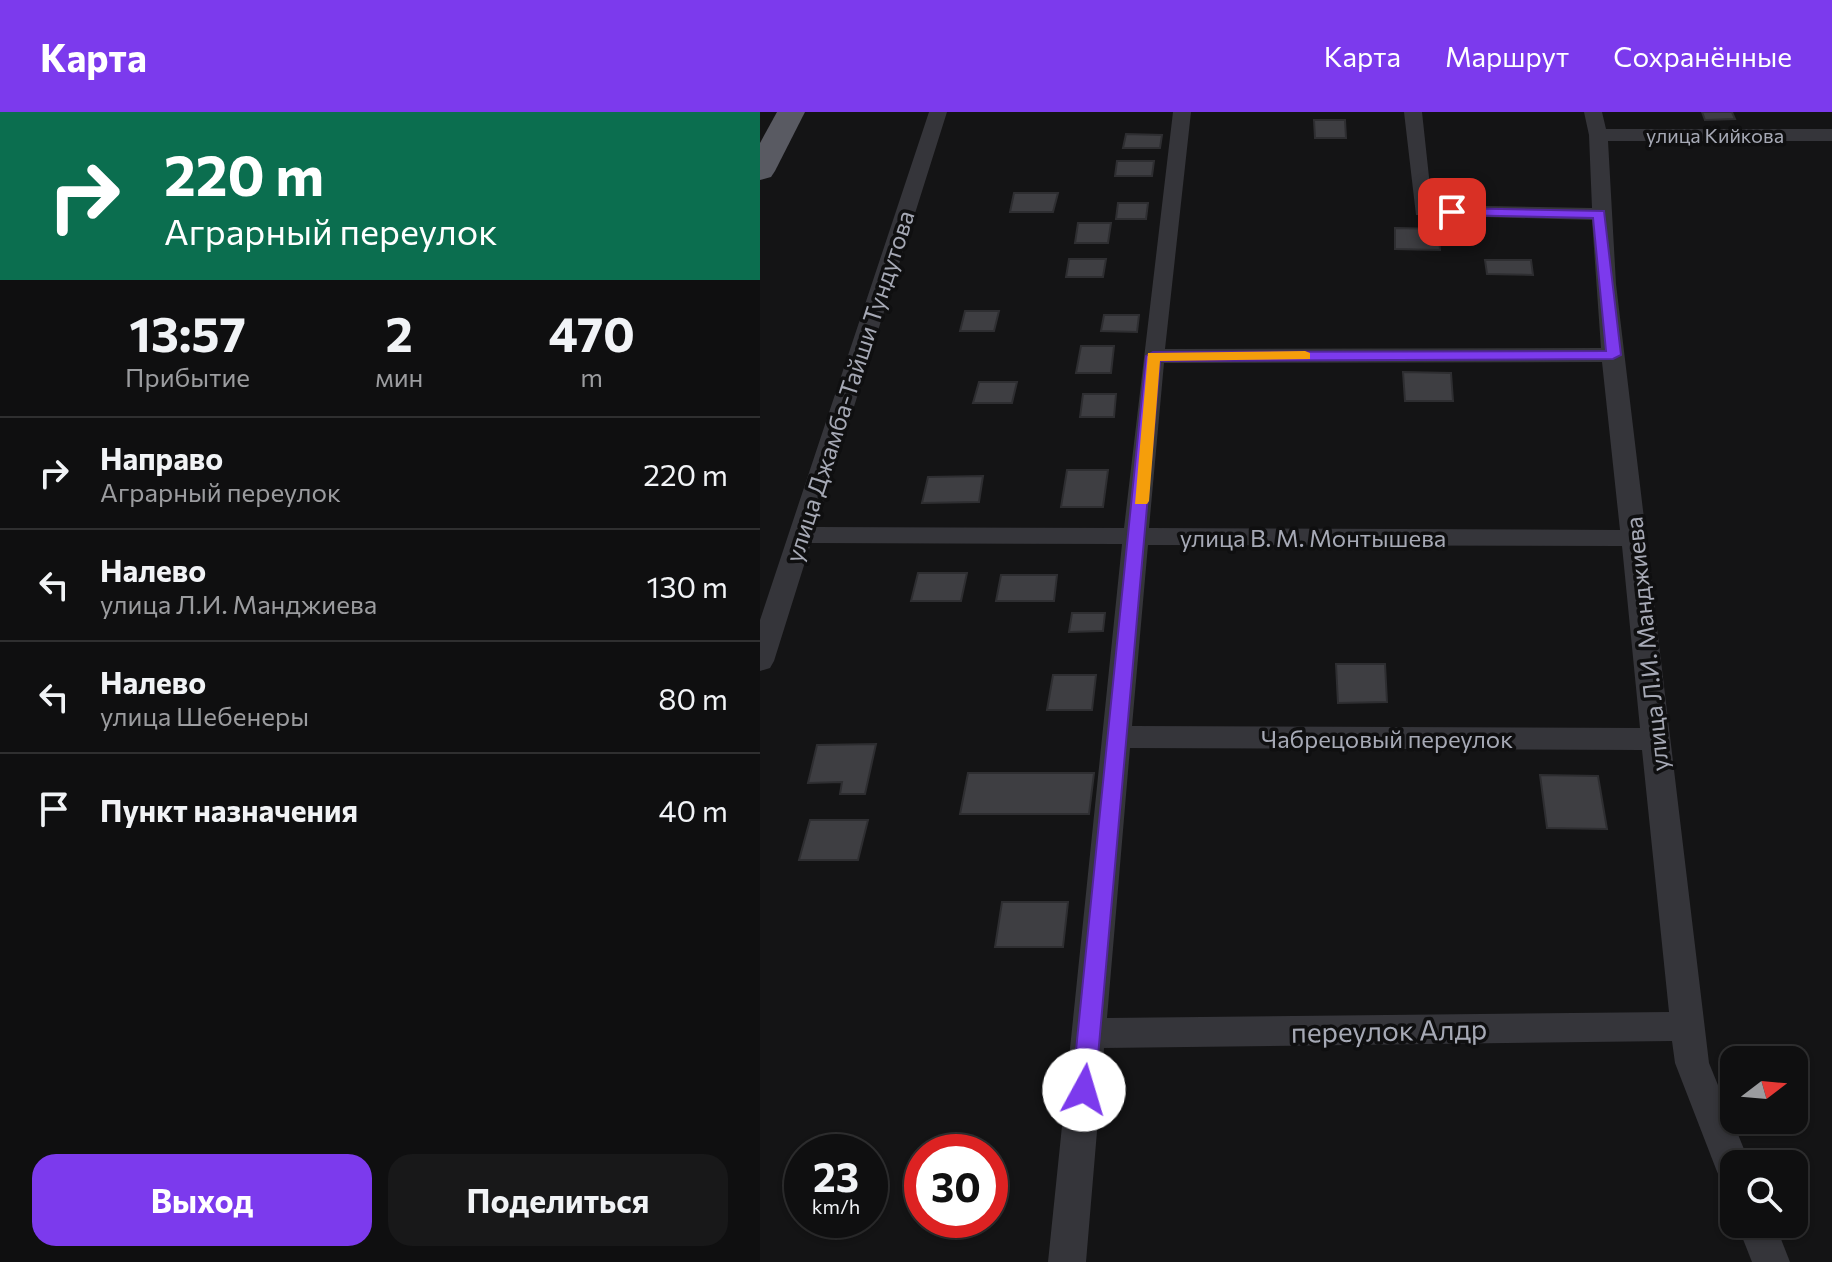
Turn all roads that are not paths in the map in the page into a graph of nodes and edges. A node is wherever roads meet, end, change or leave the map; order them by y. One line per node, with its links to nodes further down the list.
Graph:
1 (791, 112): 7 (highway)
2 (938, 112): 11 (street, улица Джамба-Тайши Тундутова)
3 (1182, 112): 10 (street)
4 (1413, 112): 8 (street)
5 (1595, 123): 6 (street, улица Кийкова); 8 (street, улица Л.И. Манджиева)
6 (1832, 135)
7 (760, 171)
8 (1600, 214): 9 (street, улица Л.И. Манджиева)
9 (1613, 355): 10 (street); 13 (street, улица Л.И. Манджиева)
10 (1153, 356): 12 (street)
11 (801, 535): 12 (street, улица В. М. Монтышева); 14 (street, улица Джамба-Тайши Тундутова)
12 (1137, 537): 13 (street, улица В. М. Монтышева); 15 (street)
13 (1634, 538): 16 (street, улица Л.И. Манджиева)
14 (760, 661)
15 (1118, 737): 16 (street, Чабрецовый переулок); 18 (street)
16 (1656, 739): 17 (street, улица Л.И. Манджиева)
17 (1689, 1026): 18 (street, переулок Алдр); 19 (street, улица Л.И. Манджиева)
18 (1089, 1033): 21 (street)
19 (1726, 1150)
20 (1762, 1238): 22 (street)
21 (1067, 1262)
22 (1771, 1262)

